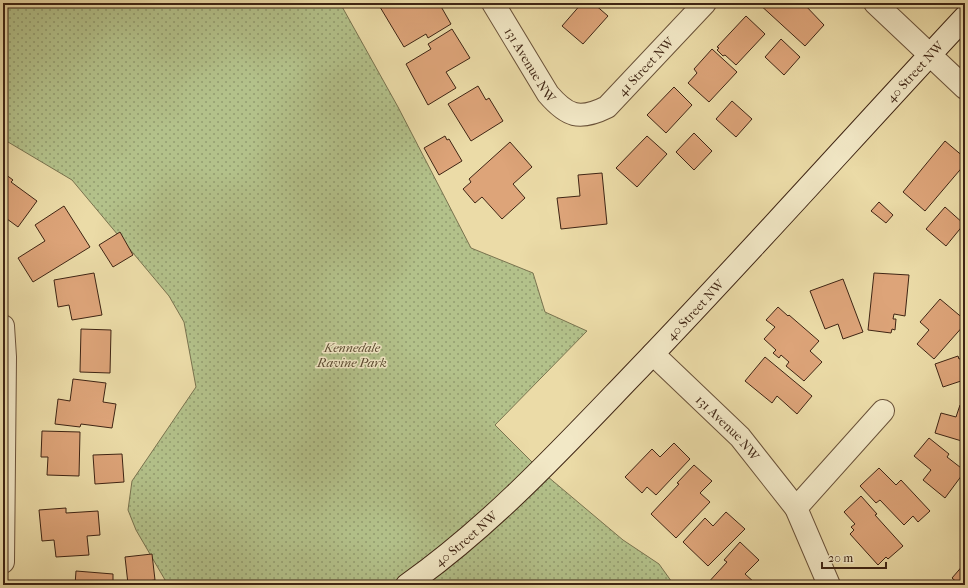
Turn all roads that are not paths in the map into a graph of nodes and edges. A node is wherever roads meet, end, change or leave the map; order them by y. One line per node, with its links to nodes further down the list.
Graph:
1 (493, 3): 7 (street, 131 Avenue NW)
2 (705, 3): 7 (street, 41 Street NW)
3 (875, 3): 5 (street)
4 (965, 17): 5 (street, 40 Street NW)
5 (930, 55): 6 (street); 9 (street, 40 Street NW)
6 (965, 88)
7 (577, 116)
8 (3, 326): 12 (street)
9 (653, 354): 11 (street, 131 Avenue NW); 13 (street, 40 Street NW)
10 (883, 411): 11 (street)
11 (796, 508): 14 (street, 131 Avenue NW)
12 (3, 562)
13 (407, 585)
14 (828, 585)

